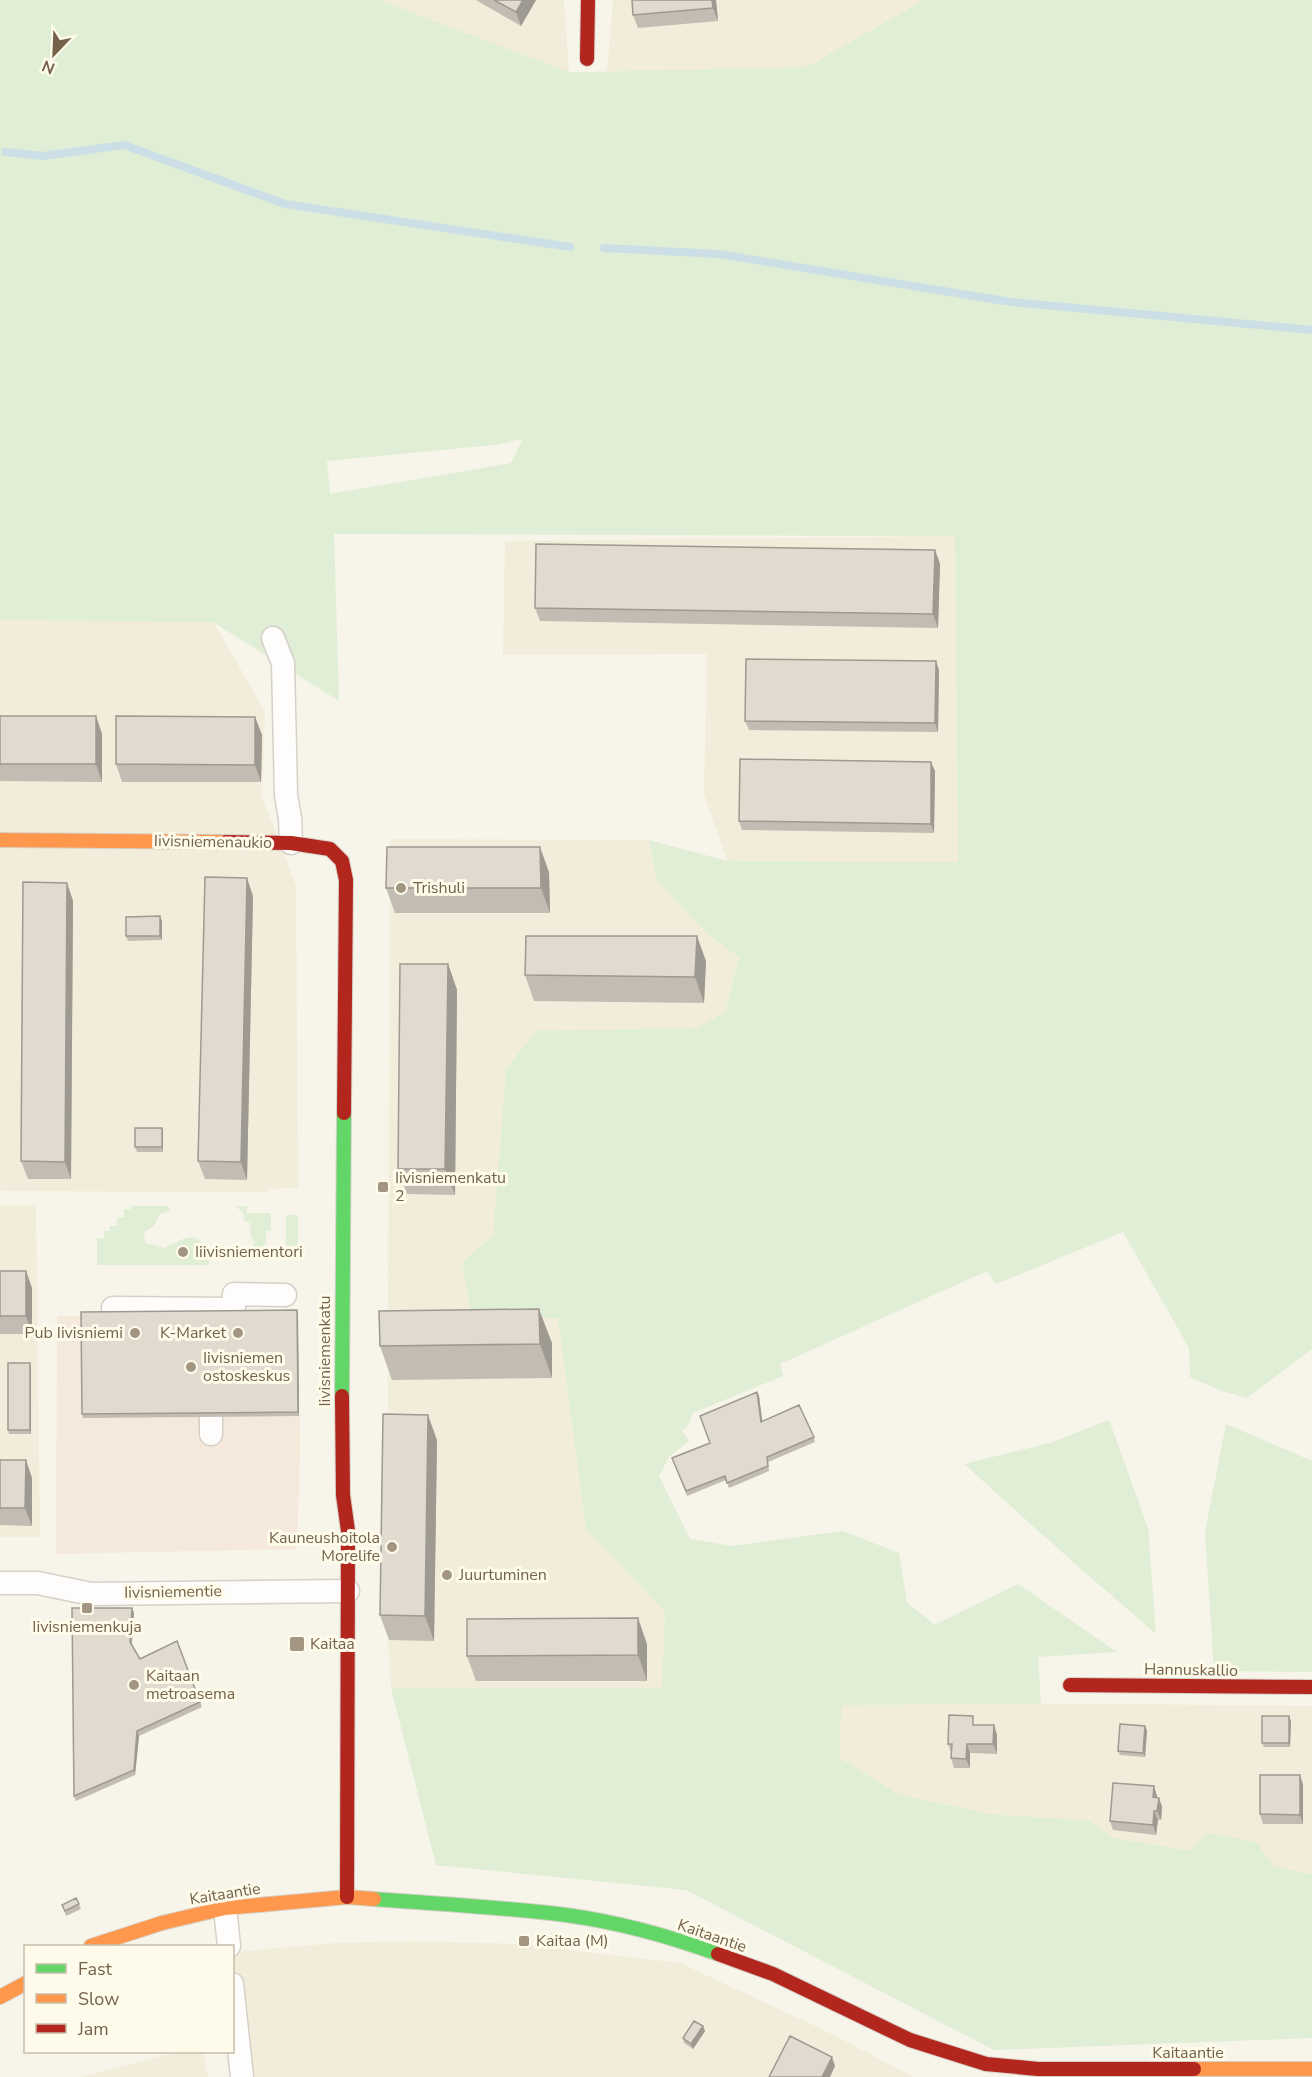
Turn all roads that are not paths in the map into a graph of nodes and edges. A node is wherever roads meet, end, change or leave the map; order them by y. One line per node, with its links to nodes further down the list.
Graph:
1 (588, 0): 2 (street)
2 (587, 59)
3 (273, 638): 5 (street, Iivisniemenaukio)
4 (0, 840): 5 (street, Iivisniemenaukio)
5 (291, 843): 9 (street, Iivisniemenkatu)
6 (285, 1295): 7 (street)
7 (113, 1308)
8 (0, 1583): 9 (street, Iivisniementie)
9 (348, 1591): 12 (street, Iivisniemenkatu)
10 (1070, 1685): 11 (street, Hannuskallio)
11 (1312, 1687)
12 (347, 1897): 13 (street, Kaitaantie); 19 (street, Kaitaantie)
13 (225, 1908): 14 (street, Kaitaantie); 15 (street)
14 (97, 1945)
15 (229, 1945)
16 (24, 1984): 17 (street)
17 (0, 1997)
18 (234, 2003): 20 (street)
19 (1312, 2069)
20 (242, 2077)

